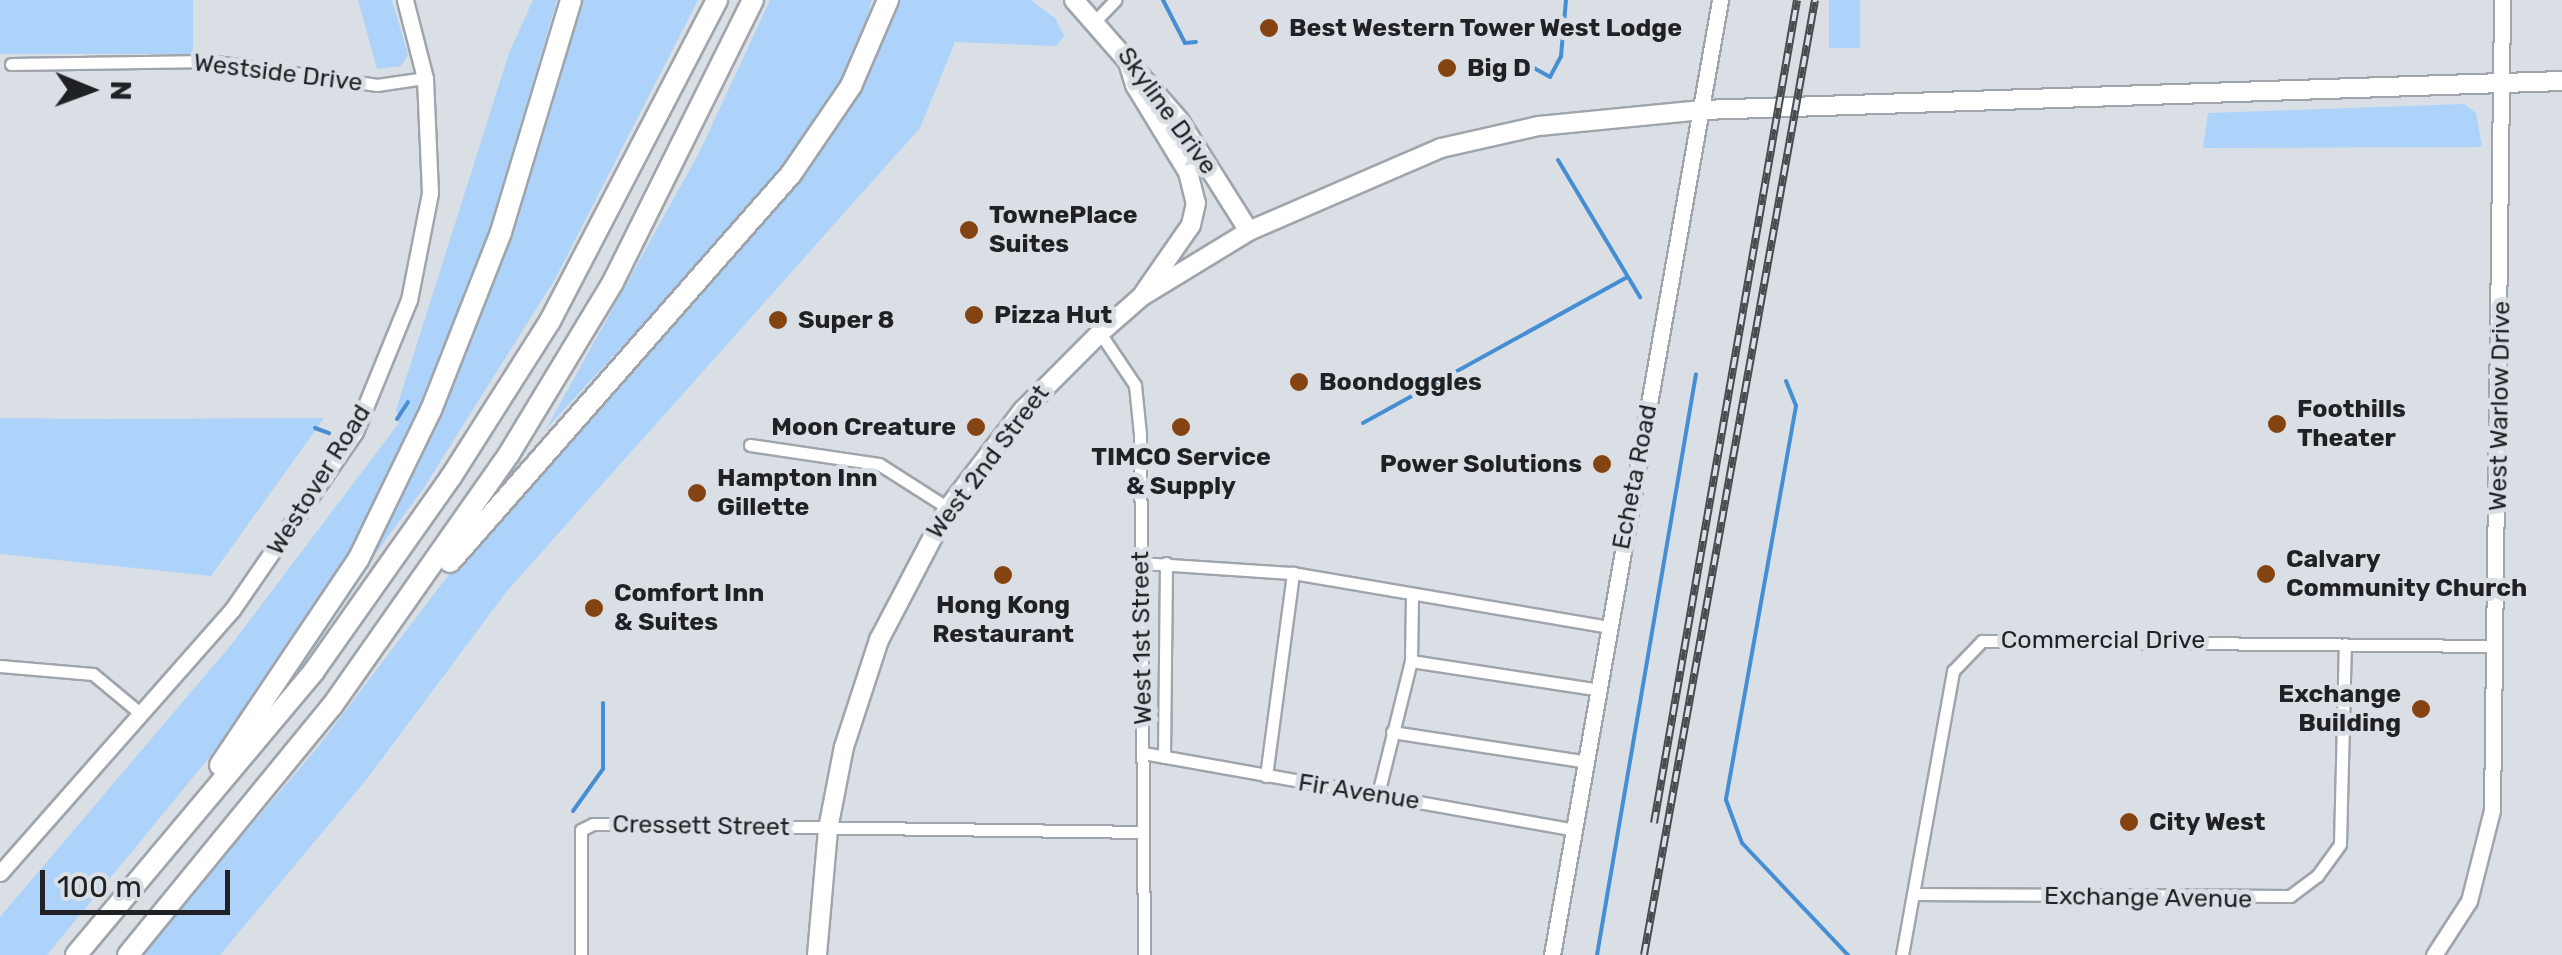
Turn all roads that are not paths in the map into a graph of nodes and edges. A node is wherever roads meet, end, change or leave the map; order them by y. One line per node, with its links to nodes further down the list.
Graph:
1 (405, 0): 13 (street, Westover Road)
2 (571, 0): 45 (highway)
3 (717, 0): 45 (highway)
4 (752, 0): 32 (highway)
5 (888, 0): 32 (highway)
6 (1074, 0): 10 (main road, Skyline Drive)
7 (1115, 0): 10 (street)
8 (1720, 0): 16 (street, Echeta Road)
9 (2502, 0): 15 (street, West Warlow Drive)
10 (1096, 20): 11 (main road, Skyline Drive)
11 (1126, 52): 17 (main road, Skyline Drive); 18 (main road)
12 (11, 64): 13 (street, Westside Drive)
13 (425, 78): 33 (street, Westover Road)
14 (2562, 81): 15 (main road, West 2nd Street)
15 (2505, 83): 16 (main road, West 2nd Street); 28 (street, West Warlow Drive)
16 (1702, 110): 17 (main road, West 2nd Street); 26 (street, Echeta Road)
17 (1249, 231): 18 (main road, West 2nd Street)
18 (1142, 297): 19 (main road, West 2nd Street)
19 (1100, 333): 21 (main road, West 2nd Street); 22 (street, West 1st Street)
20 (750, 445): 21 (street)
21 (948, 508): 40 (main road, West 2nd Street)
22 (1140, 563): 23 (street); 35 (street, West 1st Street)
23 (1166, 563): 24 (street); 36 (street)
24 (1293, 573): 25 (street); 38 (street)
25 (1412, 596): 26 (street); 29 (street)
26 (1610, 627): 31 (street, Echeta Road)
27 (2345, 644): 28 (street, Commercial Drive); 44 (street, Commercial Drive); 44 (street, Exchange Avenue)
28 (2496, 646): 53 (street, West Warlow Drive)
29 (1411, 661): 31 (street); 34 (street)
30 (0, 666): 33 (street)
31 (1600, 690): 37 (street, Echeta Road)
32 (332, 706): 47 (highway)
33 (140, 712): 43 (street, Westover Road)
34 (1392, 732): 37 (street); 39 (street)
35 (1143, 753): 36 (street, Fir Avenue); 42 (street, West 1st Street)
36 (1164, 757): 38 (street, Fir Avenue)
37 (1587, 762): 41 (street, Echeta Road)
38 (1266, 776): 39 (street, Fir Avenue)
39 (1378, 794): 41 (street, Fir Avenue)
40 (828, 828): 42 (street); 48 (street, Cressett Street); 49 (main road, West 2nd Street)
41 (1575, 830): 51 (street, Echeta Road)
42 (1143, 832): 50 (street, West 1st Street)
43 (0, 874)
44 (1913, 894): 52 (street, Commercial Drive)
45 (96, 932): 46 (highway)
46 (76, 955)
47 (128, 955)
48 (581, 955)
49 (817, 955)
50 (1144, 955)
51 (1552, 955)
52 (1902, 955)
53 (2434, 955)

